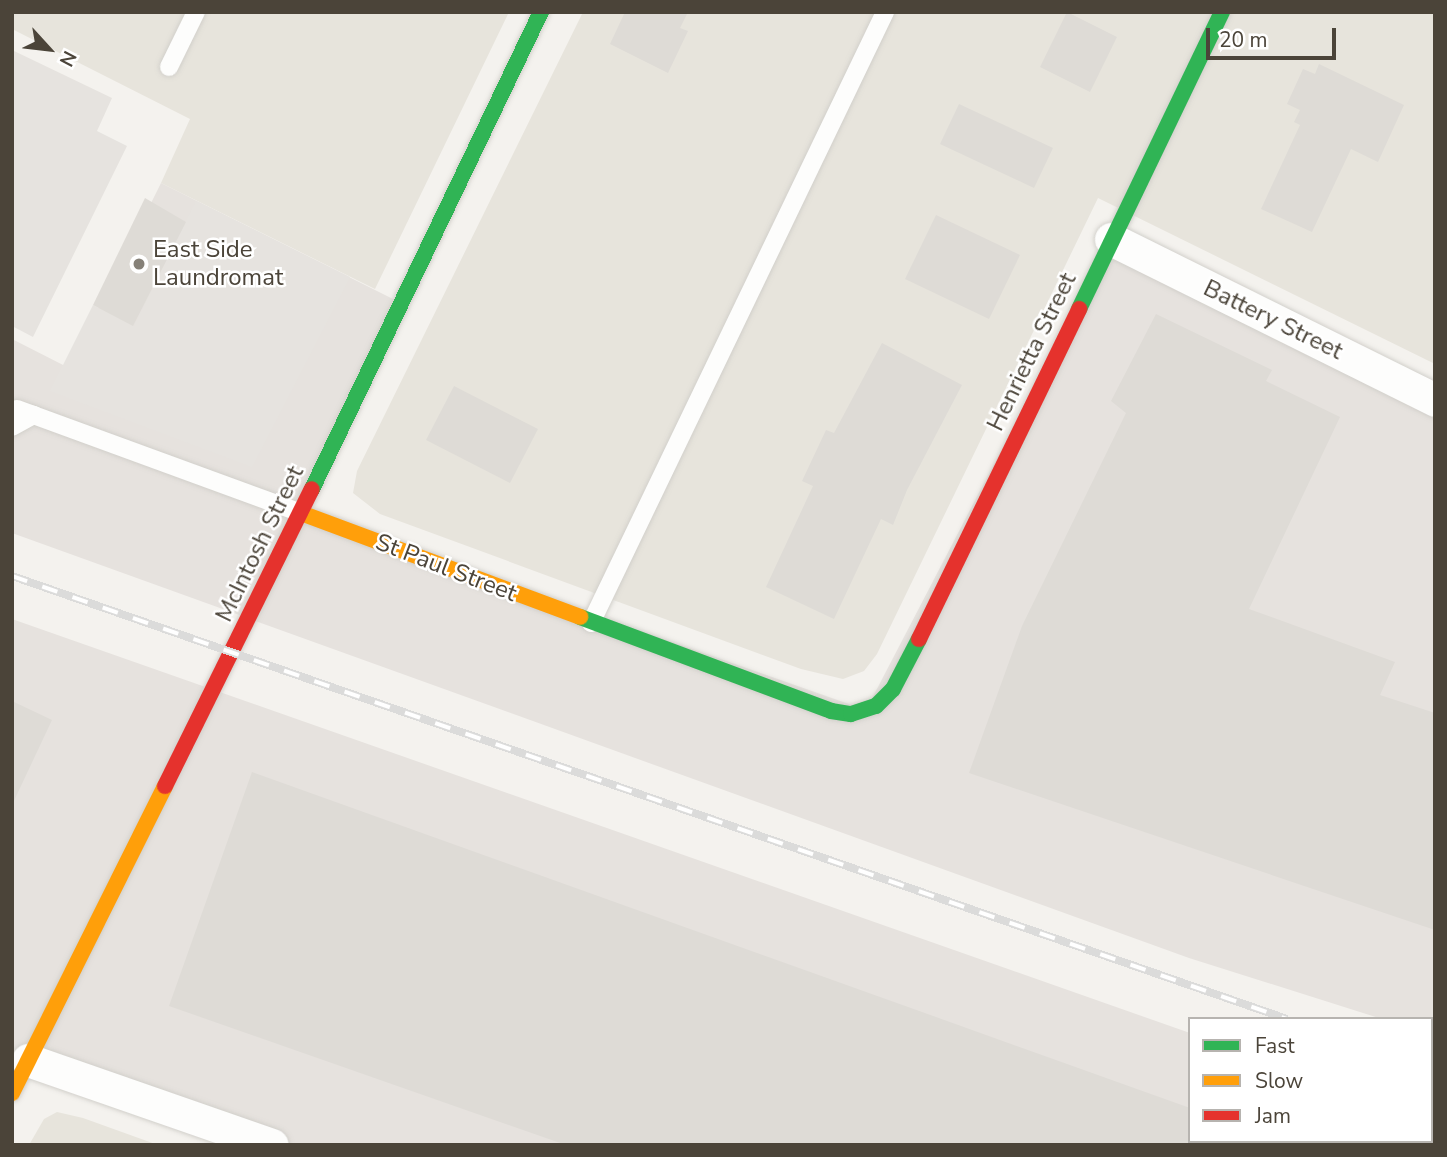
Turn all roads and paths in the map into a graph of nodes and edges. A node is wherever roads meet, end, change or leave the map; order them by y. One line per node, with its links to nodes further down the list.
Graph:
1 (196, 12): 5 (lane)
2 (541, 12): 9 (street, McIntosh Street)
3 (885, 12): 10 (lane)
4 (1222, 12): 6 (street, Henrietta Street)
5 (169, 67)
6 (1111, 239): 7 (street, Battery Street); 11 (street, Henrietta Street)
7 (1435, 400)
8 (12, 427): 9 (lane, St Paul Street)
9 (301, 513): 10 (street, St Paul Street); 12 (street, McIntosh Street)
10 (591, 623): 11 (street, St Paul Street)
11 (876, 706)
12 (20, 1056): 13 (street, McIntosh Street); 14 (street)
13 (12, 1093)
14 (272, 1145)

